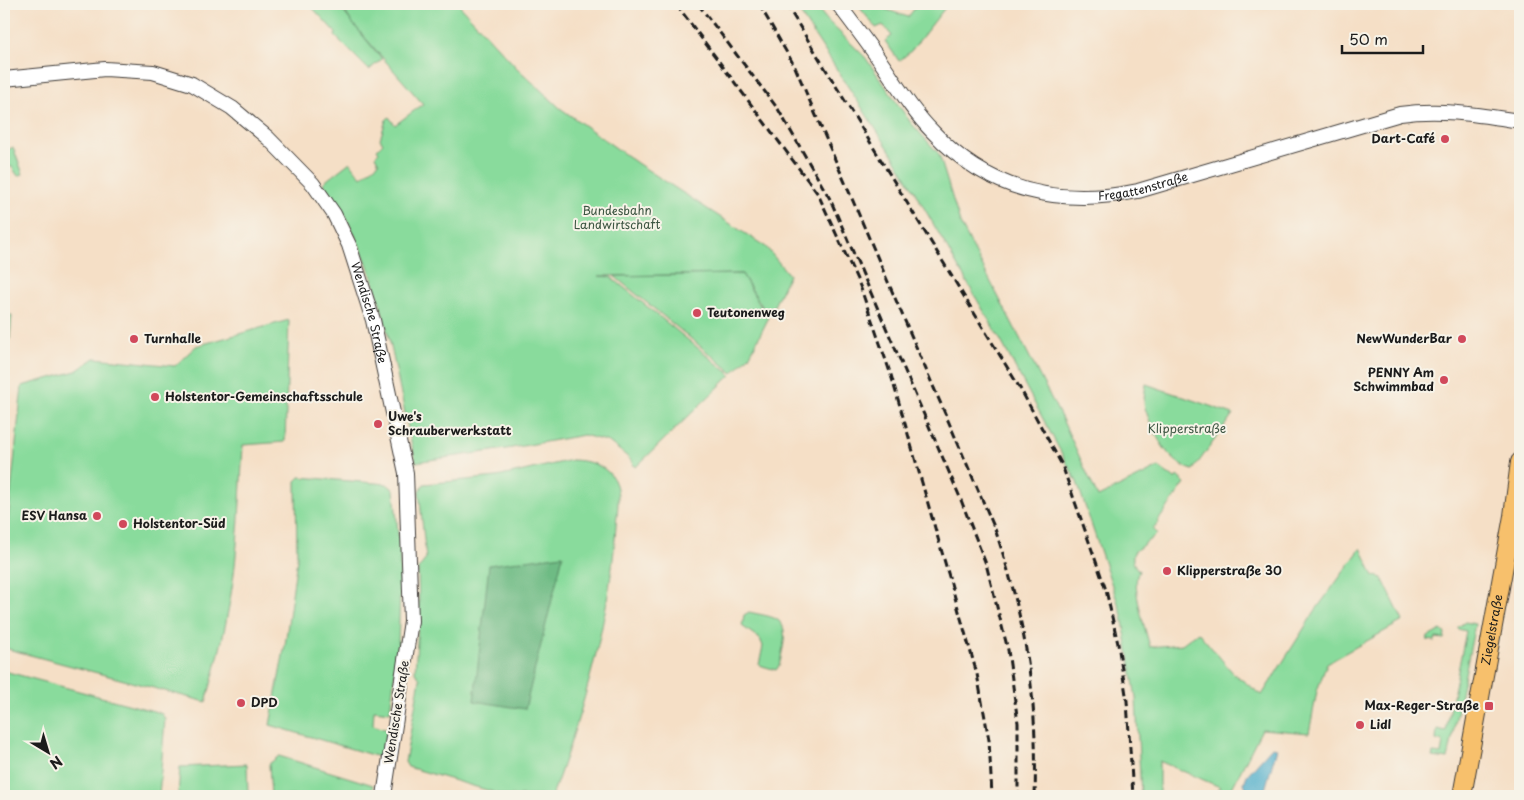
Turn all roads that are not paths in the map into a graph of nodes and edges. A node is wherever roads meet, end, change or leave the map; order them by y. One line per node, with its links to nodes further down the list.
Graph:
1 (838, 4): 3 (street, Fregattenstraße)
2 (4, 79): 5 (street, Wendische Straße)
3 (1520, 121)
4 (1520, 462): 6 (main road, Ziegelstraße)
5 (384, 796)
6 (1462, 796)

